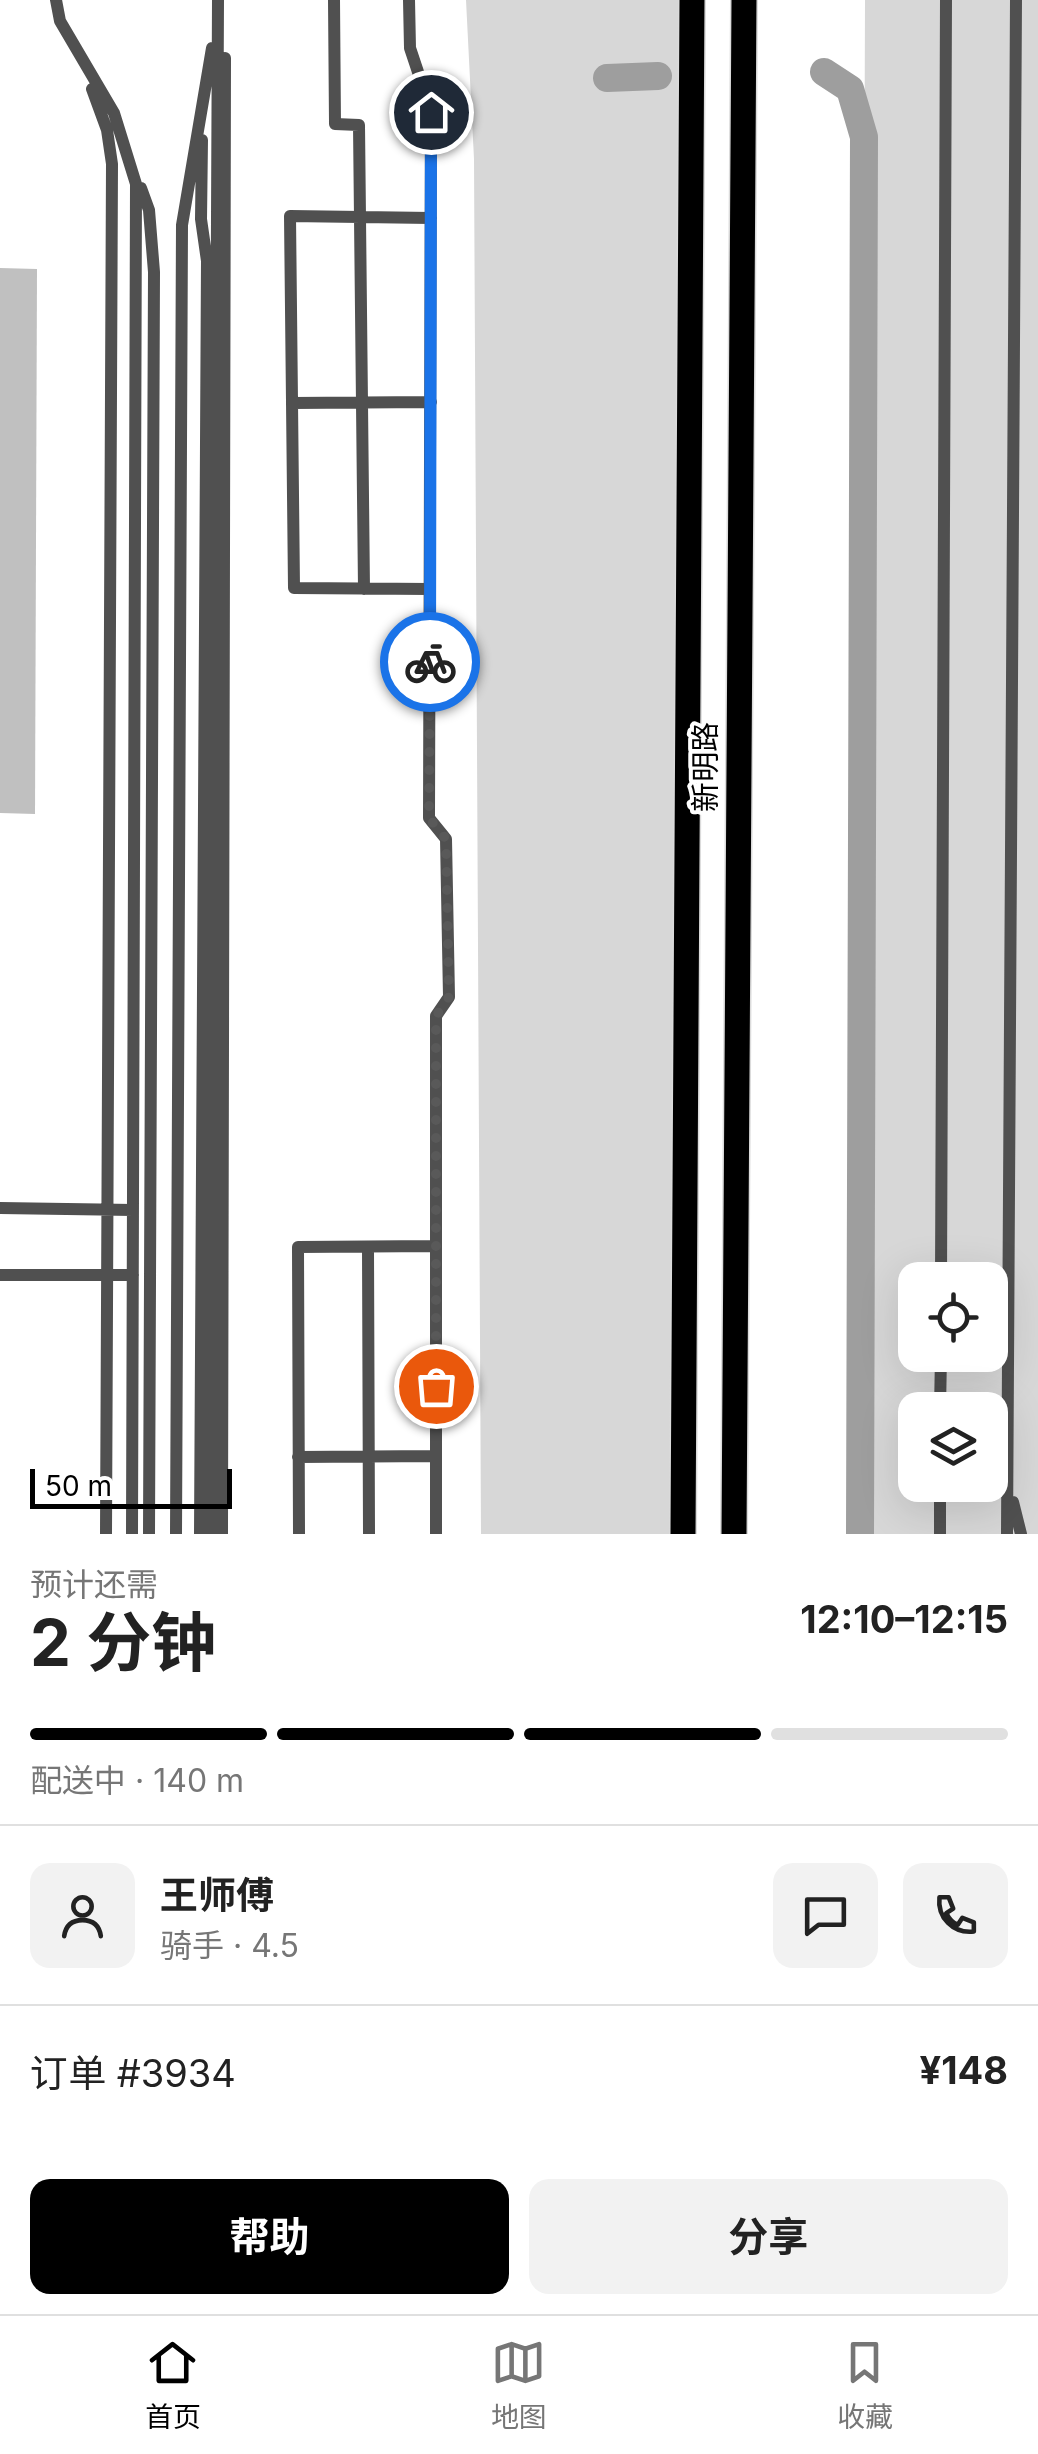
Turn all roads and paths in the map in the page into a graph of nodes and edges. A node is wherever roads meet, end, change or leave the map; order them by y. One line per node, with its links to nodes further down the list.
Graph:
1 (56, 0): 9 (lane)
2 (334, 0): 13 (lane)
3 (409, 0): 12 (lane)
4 (692, 0): 44 (main road, 新明路)
5 (744, 0): 45 (main road, 新明路)
6 (946, 0): 24 (lane)
7 (1016, 0): 31 (lane)
8 (218, 5): 10 (lane); 39 (lane); 40 (lane)
9 (82, 61): 11 (lane); 20 (lane)
10 (202, 102): 37 (lane); 38 (lane)
11 (126, 148): 21 (lane); 36 (lane)
12 (431, 218): 13 (lane); 15 (lane)
13 (360, 219): 14 (lane); 16 (lane)
14 (362, 402): 15 (lane); 16 (lane); 17 (lane)
15 (431, 402): 18 (lane)
16 (292, 404): 17 (lane)
17 (364, 589): 18 (lane)
18 (430, 589): 22 (lane)
19 (0, 1208): 20 (lane)
20 (107, 1210): 21 (lane); 26 (lane)
21 (132, 1210): 27 (lane)
22 (436, 1246): 23 (lane); 29 (lane)
23 (368, 1247): 28 (lane); 30 (lane)
24 (941, 1262)
25 (0, 1275): 26 (lane)
26 (107, 1275): 27 (lane); 34 (lane)
27 (133, 1275): 35 (lane)
28 (369, 1456): 29 (lane); 30 (lane); 42 (lane)
29 (436, 1456): 43 (lane)
30 (298, 1457): 41 (lane)
31 (1008, 1481): 48 (lane)
32 (940, 1502): 46 (lane)
33 (1008, 1502): 47 (lane)
34 (106, 1534)
35 (132, 1534)
36 (148, 1534)
37 (176, 1534)
38 (200, 1534)
39 (211, 1534)
40 (222, 1534)
41 (299, 1534)
42 (369, 1534)
43 (436, 1534)
44 (683, 1534)
45 (734, 1534)
46 (940, 1534)
47 (1008, 1534)
48 (1021, 1534)

